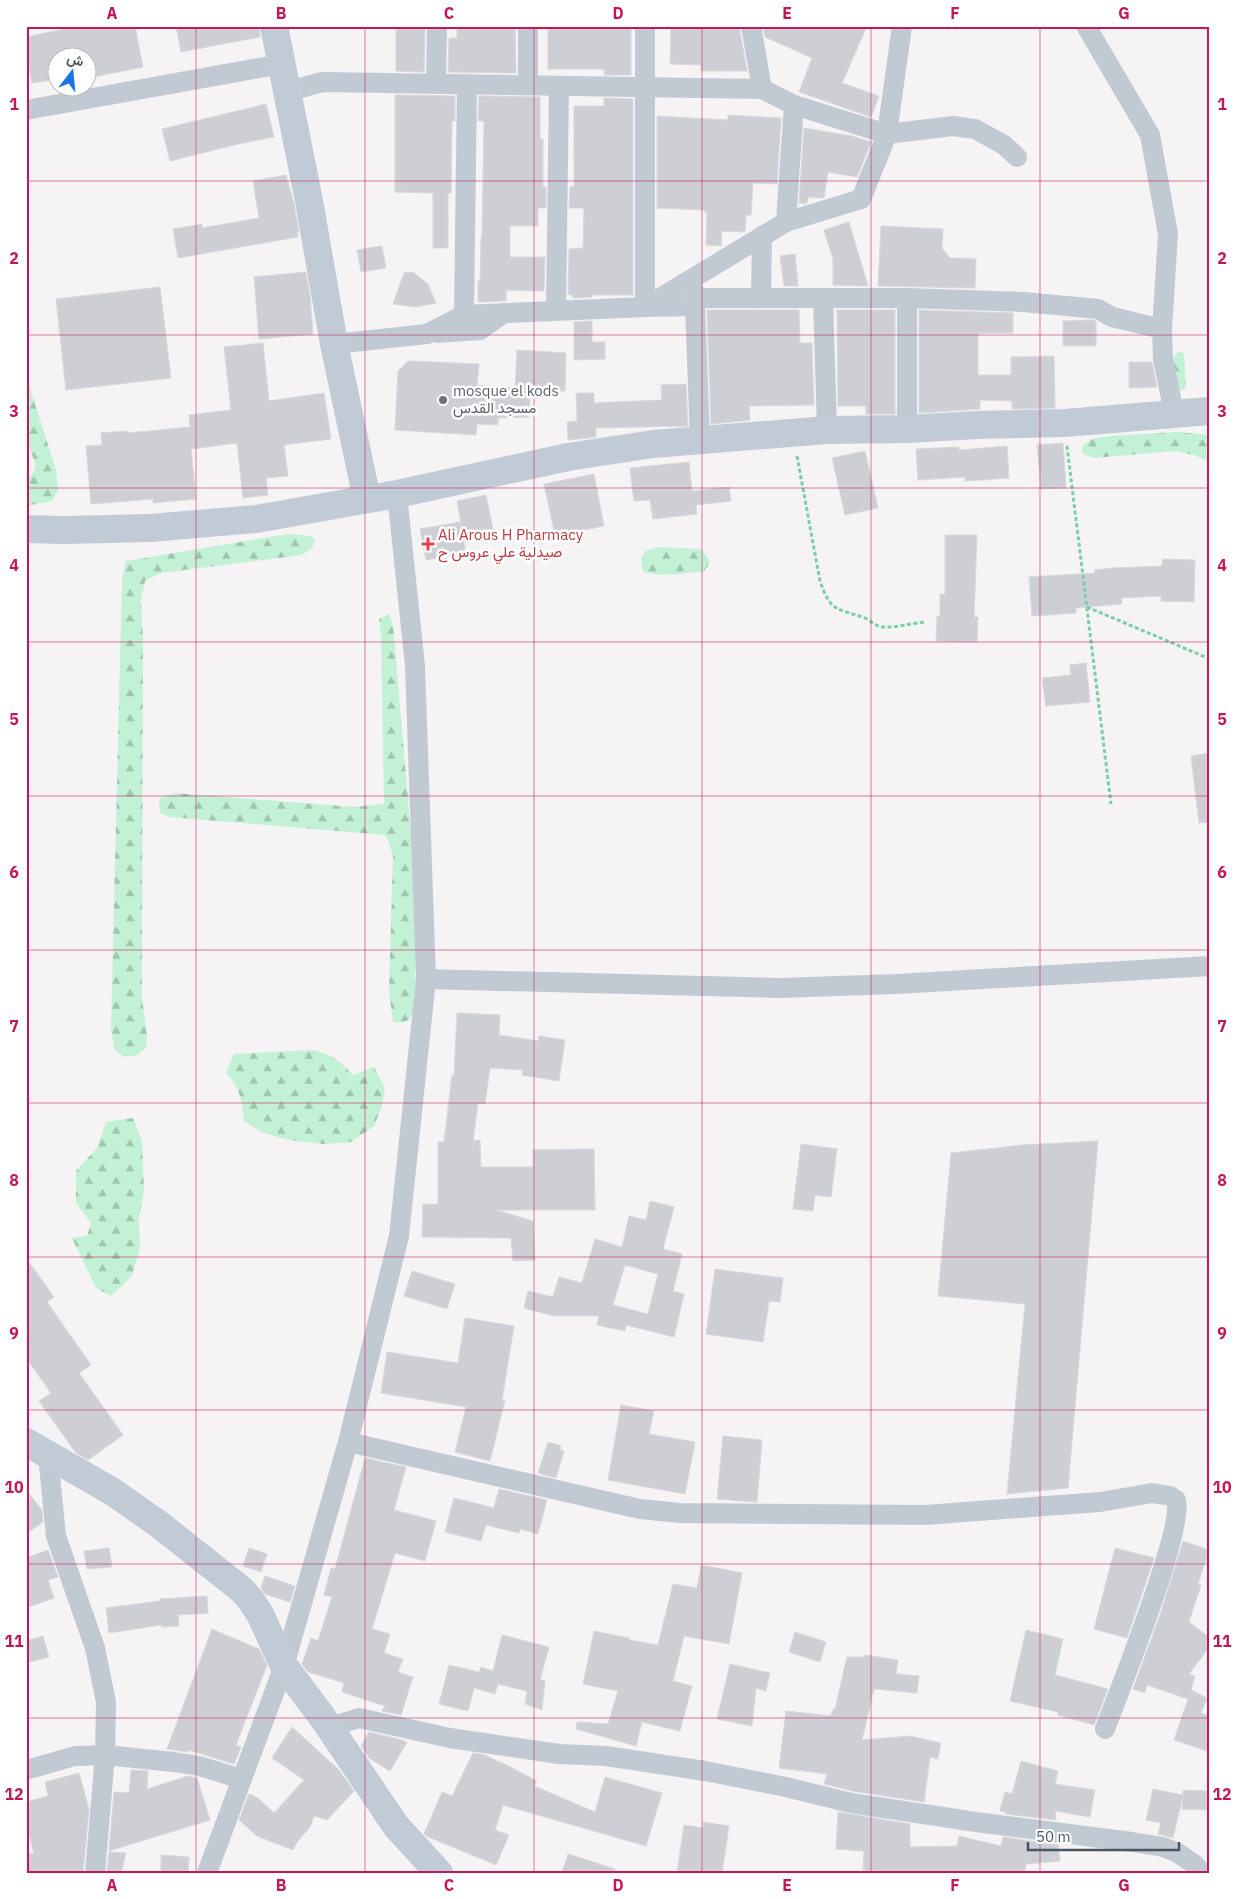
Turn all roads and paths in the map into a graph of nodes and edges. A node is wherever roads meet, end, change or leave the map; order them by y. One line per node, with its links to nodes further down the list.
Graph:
1 (274, 26): 8 (main road)
2 (437, 26): 9 (street)
3 (528, 26): 11 (street)
4 (645, 26): 13 (street)
5 (751, 26): 14 (street)
6 (902, 26): 18 (street)
7 (1086, 26): 31 (street)
8 (281, 64): 15 (main road); 17 (street)
9 (436, 84): 10 (street); 15 (street)
10 (467, 84): 11 (street); 30 (street)
11 (528, 85): 12 (street)
12 (559, 86): 13 (street); 28 (street)
13 (645, 87): 14 (street); 27 (street)
14 (762, 88): 16 (street)
15 (286, 92): 33 (main road)
16 (794, 105): 18 (street); 20 (street)
17 (26, 110)
18 (887, 134): 19 (street); 20 (street)
19 (1017, 157)
20 (786, 222): 21 (street)
21 (762, 236): 22 (street); 23 (street)
22 (694, 278): 26 (street); 27 (street)
23 (761, 298): 24 (street); 26 (street)
24 (822, 298): 25 (street); 38 (street)
25 (907, 298): 31 (street); 37 (street)
26 (695, 302): 27 (street); 40 (street)
27 (645, 307): 28 (street)
28 (556, 310): 29 (street)
29 (504, 313): 30 (street); 32 (street)
30 (464, 315): 32 (street)
31 (1162, 329): 35 (street)
32 (427, 334): 33 (street)
33 (334, 344): 42 (main road)
34 (1210, 411): 35 (main road)
35 (1174, 413): 36 (main road)
36 (1065, 423): 37 (main road); 44 (path)
37 (907, 429): 38 (main road)
38 (827, 430): 39 (main road)
39 (793, 434): 40 (main road); 45 (path)
40 (700, 440): 41 (main road)
41 (397, 494): 42 (main road); 49 (street)
42 (367, 499): 43 (main road)
43 (26, 529)
44 (1087, 607): 46 (path); 47 (path)
45 (926, 622)
46 (1210, 659)
47 (1111, 804)
48 (1210, 966): 49 (street)
49 (426, 979): 50 (street)
50 (348, 1442): 52 (street); 54 (street)
51 (37, 1449): 52 (main road); 55 (street)
52 (284, 1666): 53 (main road); 57 (street)
53 (330, 1729): 60 (main road); 61 (street)
54 (1105, 1730)
55 (105, 1755): 56 (street); 57 (street); 58 (street)
56 (26, 1770)
57 (242, 1779): 59 (street)
58 (95, 1873)
59 (207, 1873)
60 (438, 1873)
61 (1202, 1873)

